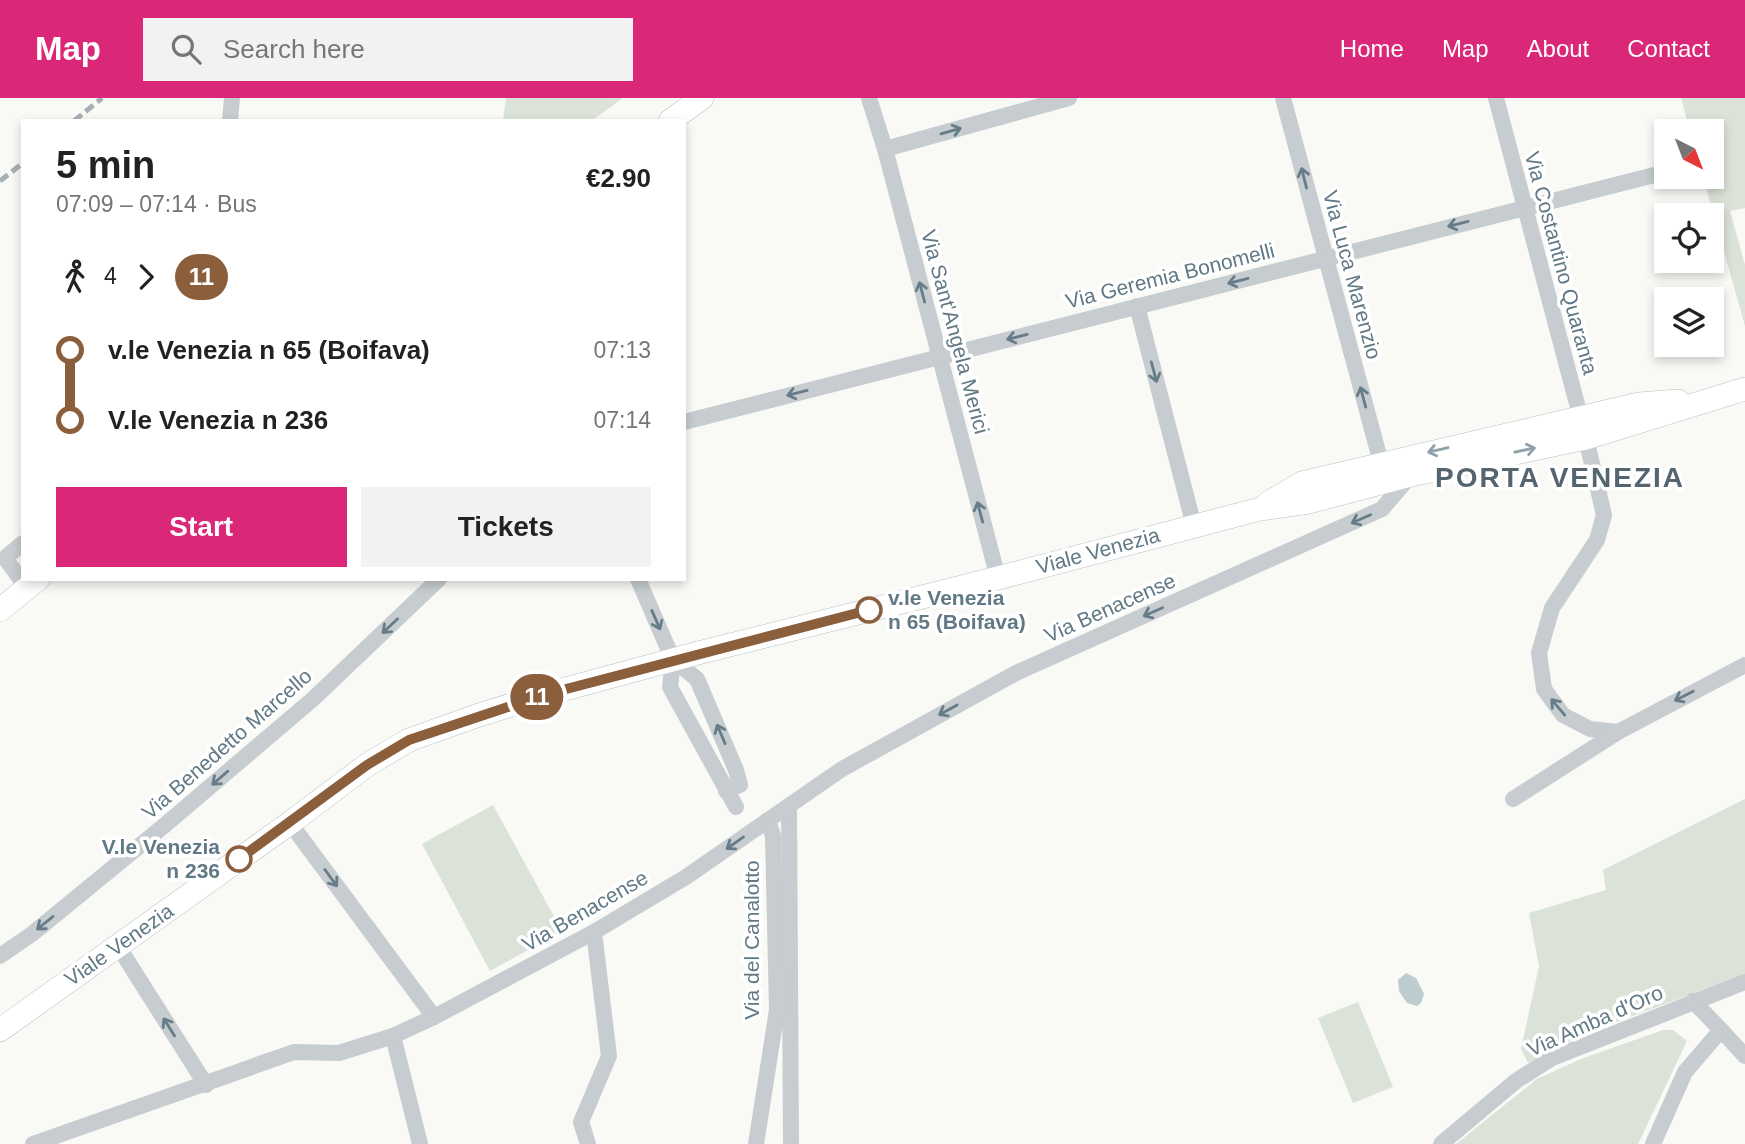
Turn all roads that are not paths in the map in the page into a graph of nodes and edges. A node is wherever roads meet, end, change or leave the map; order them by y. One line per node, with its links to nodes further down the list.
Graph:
1 (232, 98): 7 (street)
2 (702, 98): 8 (street)
3 (869, 98): 9 (street, Via Sant'Angela Merici)
4 (1069, 98): 9 (street, one-way to 4)
5 (1283, 98): 12 (street, Via Luca Marenzio, one-way to 5)
6 (1496, 98): 11 (street, Via Costantino Quaranta)
7 (230, 119)
8 (673, 119)
9 (885, 149): 14 (street, Via Sant'Angela Merici, one-way to 9)
10 (1654, 175): 11 (street, Via Geremia Bonomelli)
11 (1524, 208): 12 (street, Via Geremia Bonomelli, one-way to 12); 17 (street, Via Costantino Quaranta)
12 (1325, 258): 13 (street, Via Geremia Bonomelli, one-way to 13); 18 (street, Via Luca Marenzio, one-way to 12)
13 (1137, 306): 14 (street, Via Geremia Bonomelli, one-way to 14); 21 (street, one-way to 21)
14 (939, 357): 16 (street, Via Geremia Bonomelli, one-way to 16); 24 (street, Via Sant'Angela Merici, one-way to 14)
15 (1745, 389): 17 (street, Viale Venezia)
16 (686, 421)
17 (1583, 428): 18 (street, Viale Venezia, one-way to 18); 19 (street, Viale Venezia, one-way to 17); 31 (street, Via Costantino Quaranta, one-way to 17)
18 (1381, 463): 20 (street, Viale Venezia)
19 (1411, 475): 20 (street, Viale Venezia); 33 (street, Via Benacense, one-way to 33)
20 (1260, 509): 21 (street, Viale Venezia)
21 (1194, 526): 24 (street, Viale Venezia)
22 (21, 545): 23 (street)
23 (21, 572)
24 (998, 578): 29 (street, Viale Venezia)
25 (437, 581): 38 (street, Via Benedetto Marcello, one-way to 38)
26 (639, 581): 29 (street, one-way to 29)
27 (33, 583): 28 (street)
28 (0, 610)
29 (673, 660): 29 (street, one-way to 29); 35 (street, Viale Venezia)
30 (1745, 665): 31 (street, one-way to 31)
31 (1618, 732): 32 (street)
32 (1513, 799)
33 (789, 806): 34 (street, Via Benacense); 51 (street)
34 (768, 820): 36 (street, Via Benacense, one-way to 36); 50 (street, Via del Canalotto)
35 (290, 823): 37 (street, Viale Venezia); 41 (street, one-way to 41)
36 (594, 933): 41 (street, Via Benacense); 49 (street)
37 (118, 946): 42 (street, Viale Venezia); 46 (street, one-way to 37)
38 (0, 956)
39 (1745, 982): 40 (street, Via Amba d'Oro)
40 (1693, 1001): 43 (street); 52 (street, Via Amba d'Oro)
41 (434, 1017): 44 (street, Via Benacense)
42 (0, 1030)
43 (1721, 1030): 45 (street); 53 (street)
44 (393, 1036): 46 (street, Via Benacense); 48 (street)
45 (1745, 1056)
46 (205, 1085): 47 (street, Via Benacense)
47 (33, 1144)
48 (420, 1144)
49 (588, 1144)
50 (756, 1144)
51 (791, 1144)
52 (1441, 1144)
53 (1653, 1144)

